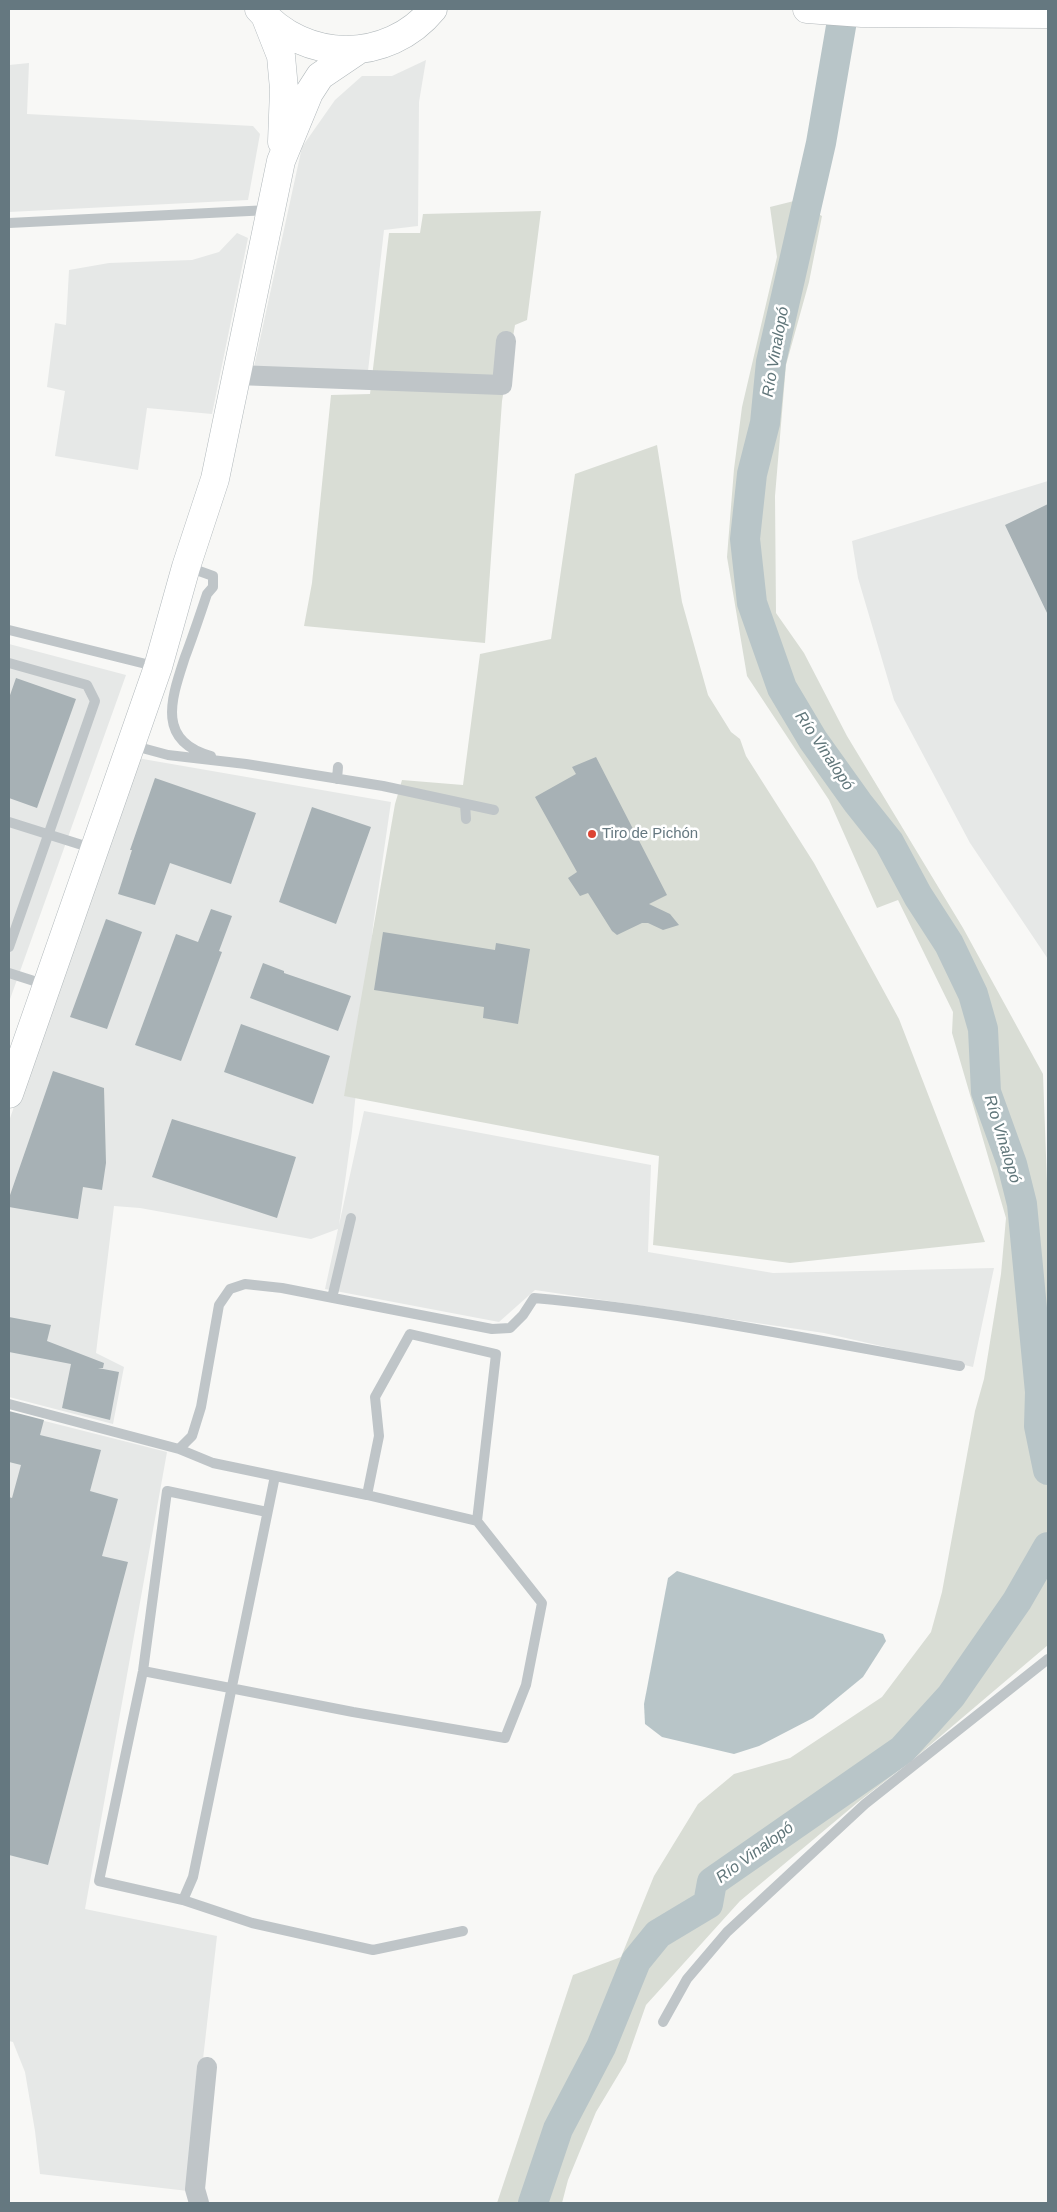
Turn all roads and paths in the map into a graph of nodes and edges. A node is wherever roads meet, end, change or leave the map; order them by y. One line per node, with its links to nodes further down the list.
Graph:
1 (433, 9): 5 (main road)
2 (807, 9): 4 (main road)
3 (263, 14): 5 (main road); 6 (main road)
4 (1048, 14)
5 (358, 51): 6 (main road)
6 (281, 161): 7 (main road)
7 (269, 210): 8 (lane); 10 (main road)
8 (9, 223)
9 (506, 341): 10 (street)
10 (237, 375): 11 (main road)
11 (186, 566): 14 (main road); 16 (lane)
12 (9, 630): 14 (lane)
13 (9, 664): 23 (lane)
14 (152, 666): 15 (main road); 24 (main road)
15 (130, 745): 16 (lane); 28 (main road)
16 (246, 764): 18 (lane)
17 (338, 768): 18 (lane)
18 (338, 779): 19 (lane)
19 (465, 804): 20 (lane); 21 (lane)
20 (494, 810)
21 (466, 819)
22 (9, 822): 23 (lane)
23 (48, 834): 24 (lane); 25 (lane)
24 (82, 845): 26 (main road)
25 (9, 947)
26 (21, 977): 27 (main road)
27 (9, 1050)
28 (9, 1094)
29 (351, 1218): 30 (lane)
30 (332, 1298): 31 (lane); 33 (lane)
31 (960, 1366)
32 (9, 1404): 33 (lane)
33 (179, 1449): 34 (lane)
34 (275, 1476): 35 (lane); 36 (lane)
35 (367, 1495): 37 (lane); 37 (lane)
36 (267, 1512): 39 (lane); 40 (lane)
37 (477, 1521): 40 (lane)
38 (1048, 1659): 43 (lane)
39 (143, 1671): 40 (lane); 41 (lane)
40 (231, 1689): 41 (lane)
41 (182, 1900): 42 (lane)
42 (463, 1931)
43 (663, 2022)
44 (207, 2067): 45 (street)
45 (199, 2203)

